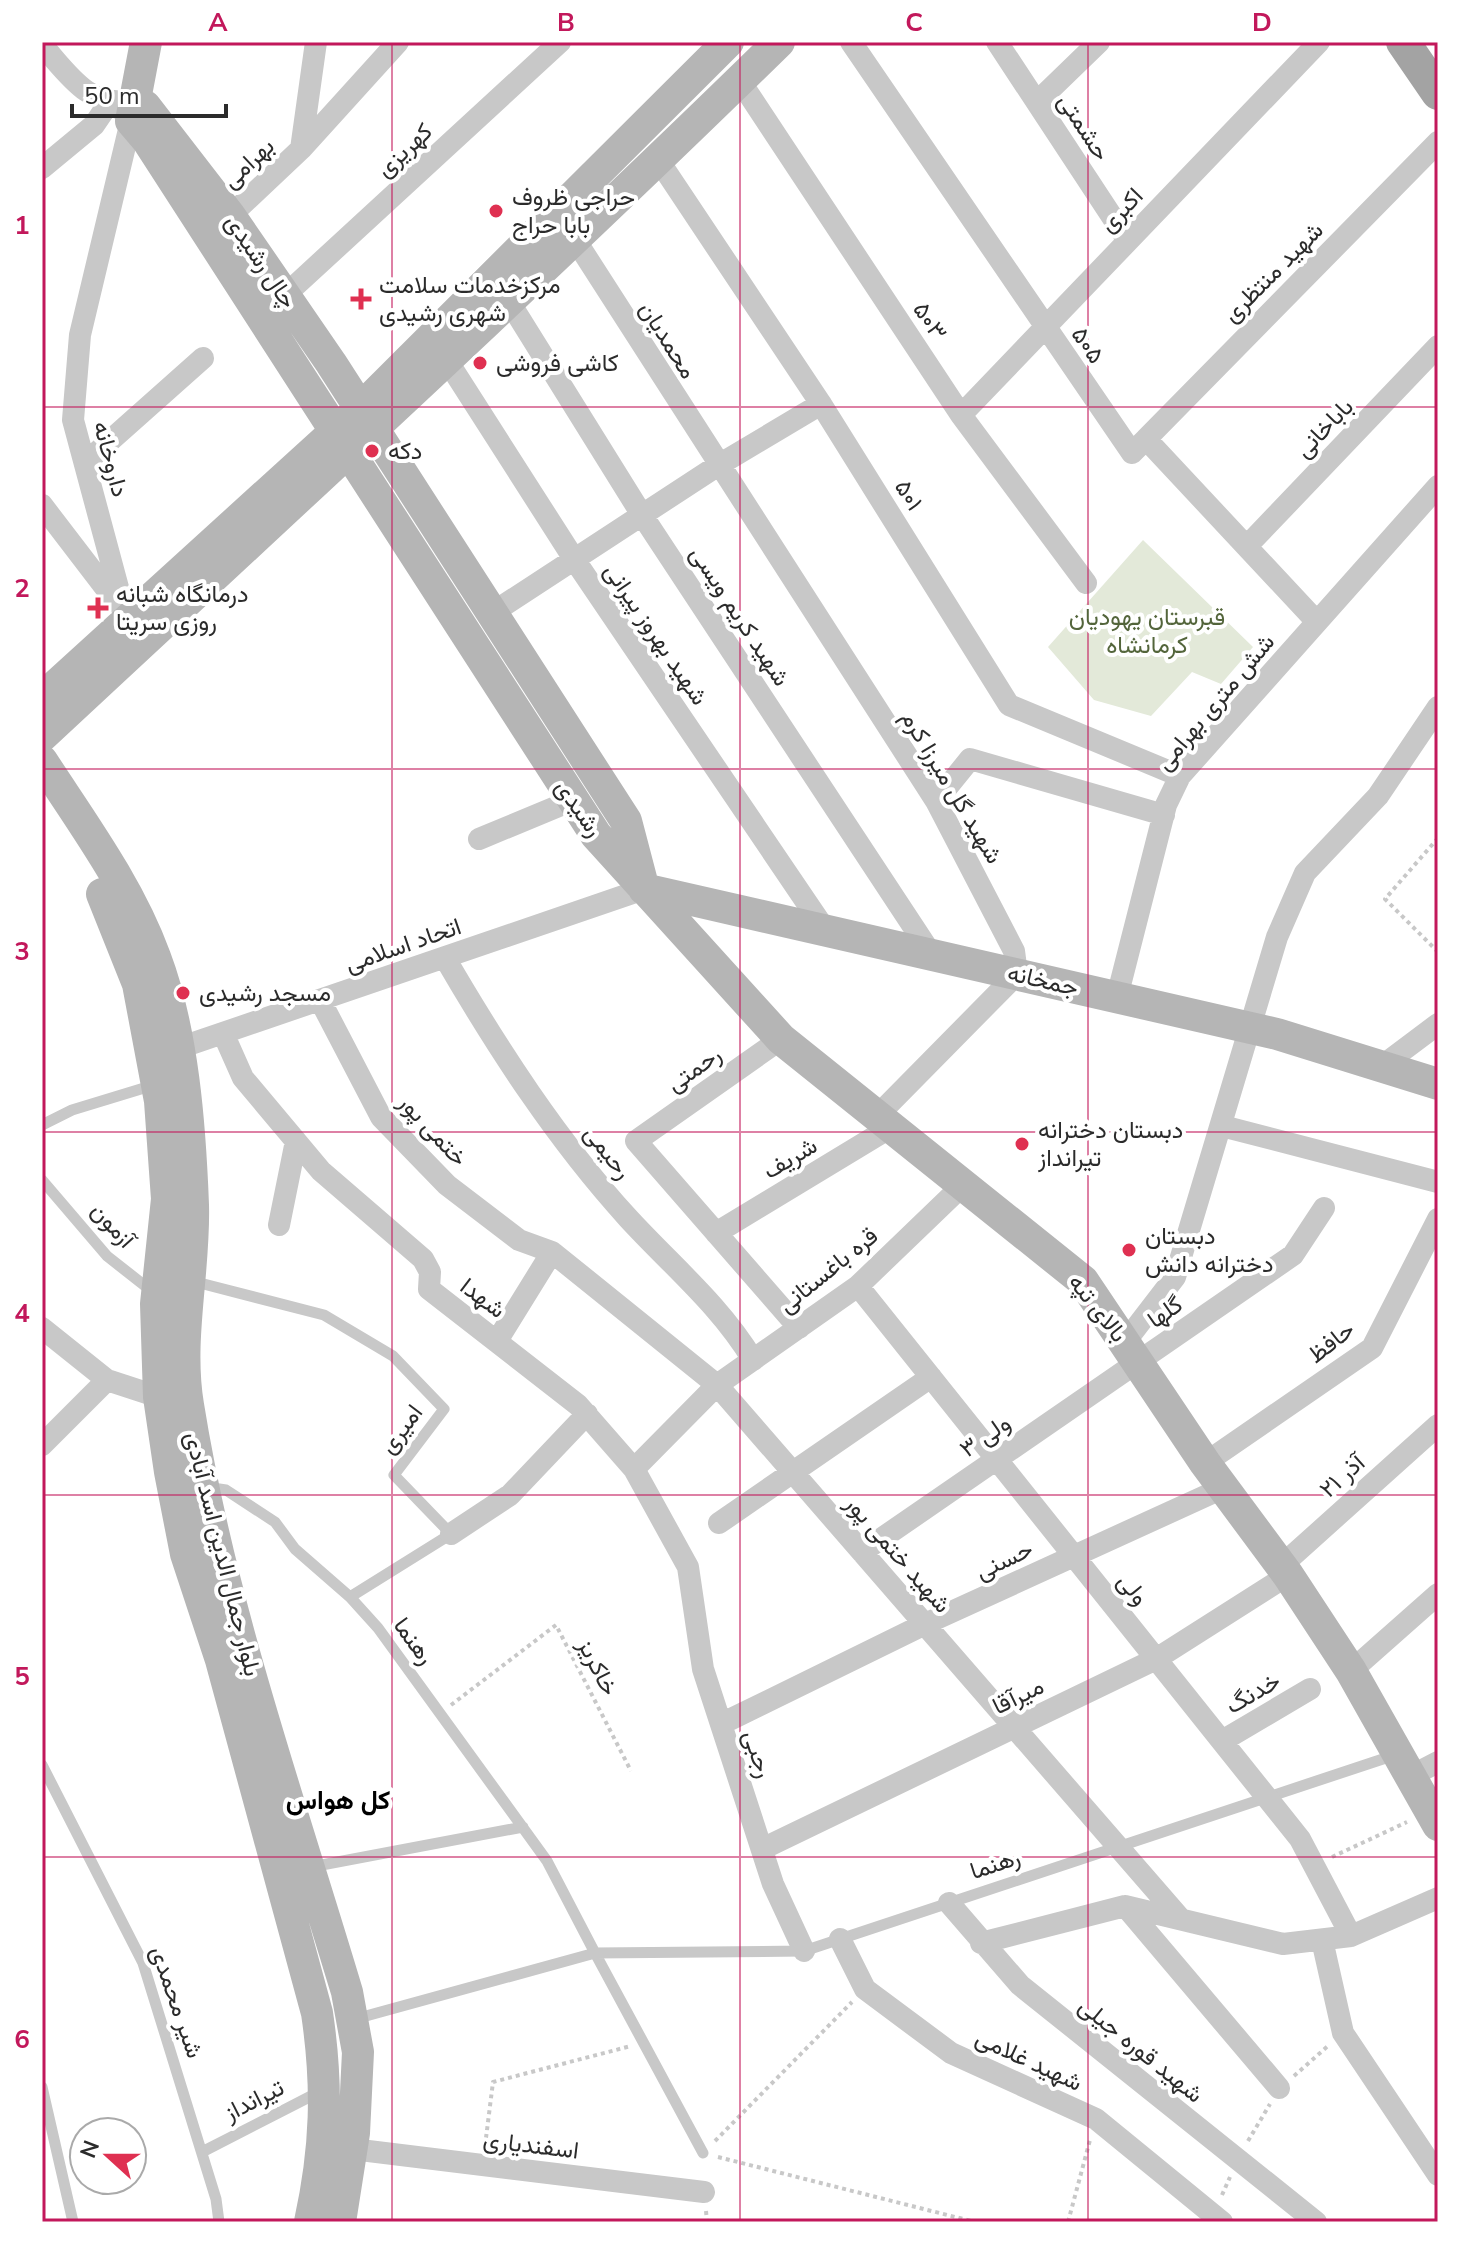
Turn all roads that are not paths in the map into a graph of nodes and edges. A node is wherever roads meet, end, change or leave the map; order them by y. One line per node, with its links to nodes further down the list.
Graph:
1 (146, 42): 16 (main road)
2 (316, 42): 18 (street)
3 (398, 42): 18 (street, بهرامی)
4 (560, 42): 24 (street, کهریزی)
5 (728, 42): 34 (main road)
6 (779, 42): 13 (main road)
7 (851, 42): 26 (street, ۵۰۵)
8 (997, 42): 15 (street, حشمتی)
9 (1099, 42): 15 (street)
10 (1319, 42): 23 (street, اکبری)
11 (1403, 42): 14 (main road)
12 (42, 45): 16 (street)
13 (740, 81): 19 (main road); 33 (street, ۵۰۳)
14 (1438, 93)
15 (1037, 102): 23 (street, حشمتی)
16 (123, 106): 20 (street); 21 (main road, چال رشیدی); 31 (main road, چال رشیدی); 37 (street, داروخانه)
17 (1438, 142): 35 (street, شهید منتظری)
18 (301, 149): 21 (street, بهرامی)
19 (659, 161): 22 (main road); 32 (street, ۵۰۱)
20 (42, 168)
21 (230, 216): 24 (main road, چال رشیدی)
22 (576, 241): 25 (main road); 38 (street, محمدیان)
23 (1128, 241): 26 (street, اکبری)
24 (284, 296): 30 (main road, چال رشیدی)
25 (510, 303): 29 (main road); 41 (street, شهید کریم ویسی)
26 (1045, 328): 33 (street, اکبری); 35 (street, ۵۰۵)
27 (1438, 346): 42 (street, باباخانی)
28 (203, 358): 37 (street)
29 (448, 362): 34 (main road); 43 (street, شهید بهروز پیرانی)
30 (331, 363): 31 (main road); 34 (main road, چال رشیدی)
31 (304, 386): 36 (main road, چال رشیدی)
32 (821, 404): 38 (street); 52 (street, ۵۰۱)
33 (961, 415): 44 (street, ۵۰۳)
34 (376, 432): 36 (main road); 36 (main road); 45 (main road, رشیدی)
35 (1146, 439): 42 (street)
36 (348, 456): 46 (main road); 50 (main road); 54 (main road, رشیدی)
37 (85, 463): 46 (street, داروخانه)
38 (717, 466): 41 (street); 55 (street, شهید گل میرزا کرم)
39 (1438, 486): 47 (street, شش متری بهرامی)
40 (42, 505): 46 (street)
41 (642, 515): 43 (street); 60 (street, شهید کریم ویسی)
42 (1247, 546): 47 (street)
43 (574, 559): 45 (street); 59 (street, شهید بهروز پیرانی)
44 (1086, 583)
45 (492, 613): 58 (main road, رشیدی)
46 (125, 616): 48 (main road)
47 (1317, 622): 52 (street, شش متری بهرامی)
48 (42, 698)
49 (1438, 707): 66 (street)
50 (42, 736)
51 (42, 761): 69 (main road, بلوار جمال الدین اسد آبادی)
52 (1180, 776): 56 (street, شش متری بهرامی)
53 (42, 796): 72 (main road, بلوار جمال الدین اسد آبادی)
54 (573, 800): 57 (street); 58 (main road, رشیدی)
55 (936, 801): 56 (street); 62 (street, شهید گل میرزا کرم)
56 (1164, 815): 63 (street, شش متری بهرامی)
57 (479, 839)
58 (644, 889): 59 (main road, جمخانه); 61 (street, اتحاد اسلامی); 68 (main road, بالای تپه)
59 (826, 931): 60 (main road, جمخانه)
60 (932, 955): 62 (main road, جمخانه)
61 (445, 958): 64 (street, اتحاد اسلامی); 92 (street, رحیمی)
62 (1017, 974): 63 (main road, جمخانه); 73 (street)
63 (1117, 997): 66 (main road, جمخانه)
64 (320, 1000): 67 (street, اتحاد اسلامی); 84 (street, ختمی پور)
65 (1438, 1024): 70 (street)
66 (1249, 1028): 70 (main road, جمخانه); 75 (street)
67 (223, 1033): 69 (street, اتحاد اسلامی); 76 (street, شهدا)
68 (781, 1039): 73 (main road, بالای تپه); 83 (street, رحمتی)
69 (179, 1048): 85 (main road, بلوار جمال الدین اسد آبادی)
70 (1382, 1066): 71 (main road, جمخانه)
71 (1438, 1084)
72 (157, 1085): 74 (lane); 87 (main road, بلوار جمال الدین اسد آبادی)
73 (884, 1122): 79 (main road, بالای تپه); 83 (street, شریف)
74 (42, 1125)
75 (1222, 1126): 78 (street); 91 (street)
76 (296, 1141): 82 (street); 90 (street, شهدا)
77 (42, 1180): 87 (lane, آزمون)
78 (1438, 1182)
79 (963, 1185): 86 (street, قره باغستانی); 91 (main road, بالای تپه)
80 (1324, 1208): 91 (street, گلها)
81 (1438, 1219): 103 (street, حافظ)
82 (279, 1225)
83 (716, 1233): 89 (street)
84 (552, 1252): 90 (street); 95 (street, شهید ختمی پور)
85 (187, 1280): 104 (main road, بلوار جمال الدین اسد آبادی); 106 (lane, امیری)
86 (858, 1286): 89 (street, قره باغستانی); 93 (street, ولی)
87 (157, 1295): 96 (main road, بلوار جمال الدین اسد آبادی)
88 (42, 1328): 94 (street)
89 (799, 1328): 92 (street, قره باغستانی)
90 (497, 1341): 97 (street, شهدا)
91 (1132, 1352): 100 (street, ولی ۳); 103 (main road, بالای تپه)
92 (753, 1360): 95 (street, قره باغستانی)
93 (931, 1377): 100 (street, ولی); 102 (street)
94 (107, 1380): 96 (street); 99 (street)
95 (717, 1385): 101 (street, قره باغستانی); 102 (street, شهید ختمی پور)
96 (159, 1397): 104 (main road, بلوار جمال الدین اسد آبادی)
97 (587, 1414): 101 (street, شهدا); 106 (street)
98 (1438, 1425): 110 (street, ۲۱ آذر)
99 (42, 1445)
100 (997, 1460): 107 (street, ولی ۳); 108 (street, ولی)
101 (634, 1469): 109 (street, شهدا)
102 (791, 1471): 105 (street); 107 (street, شهید ختمی پور)
103 (1214, 1475): 108 (street, حسنی); 110 (main road, بالای تپه)
104 (188, 1489): 112 (lane, رهنما); 127 (main road, بلوار جمال الدین اسد آبادی); 140 (main road, بلوار جمال الدین اسد آبادی)
105 (719, 1523)
106 (451, 1534): 112 (lane)
107 (862, 1552): 113 (street, شهید ختمی پور)
108 (1074, 1556): 113 (street, حسنی); 114 (street, ولی)
109 (688, 1567): 117 (street, رجبی)
110 (1285, 1570): 114 (street, میرآقا); 115 (main road, بالای تپه)
111 (1438, 1594): 115 (street)
112 (350, 1597): 124 (lane, رهنما)
113 (925, 1624): 117 (street, حسنی); 118 (street, شهید ختمی پور)
114 (1156, 1659): 118 (street, میرآقا); 119 (street, ولی)
115 (1351, 1671): 120 (main road, بالای تپه)
116 (1310, 1689): 119 (street, خدنگ)
117 (721, 1724): 126 (street, رجبی)
118 (1014, 1727): 125 (street, شهید ختمی پور); 126 (street, میرآقا)
119 (1222, 1741): 122 (street, ولی)
120 (1417, 1764): 122 (lane, رهنما); 123 (main road, بالای تپه)
121 (42, 1765): 143 (lane, شیر محمدی)
122 (1266, 1798): 125 (lane, رهنما); 132 (street, ولی)
123 (1434, 1818)
124 (523, 1827): 127 (lane); 137 (lane, رهنما)
125 (1118, 1847): 129 (lane, رهنما); 131 (street, شهید ختمی پور)
126 (762, 1849): 136 (street, رجبی)
127 (310, 1867): 138 (main road, بلوار جمال الدین اسد آبادی)
128 (1438, 1898): 132 (street)
129 (949, 1903): 133 (lane, رهنما); 135 (street, شهید قوره جیلی)
130 (1125, 1906): 131 (street); 135 (street); 141 (street)
131 (1179, 1917): 134 (street)
132 (1351, 1936): 134 (street)
133 (840, 1939): 136 (lane, رهنما); 147 (street, شهید غلامی)
134 (1322, 1940): 145 (street)
135 (981, 1943): 152 (street, شهید قوره جیلی)
136 (804, 1951): 137 (lane, رهنما)
137 (595, 1953): 138 (lane, رهنما); 144 (lane)
138 (350, 2020): 140 (main road, بلوار جمال الدین اسد آبادی)
139 (42, 2087): 148 (lane)
140 (341, 2087): 142 (main road, بلوار جمال الدین اسد آبادی); 143 (lane, تیرانداز); 150 (main road, بلوار جمال الدین اسد آبادی)
141 (1279, 2088)
142 (352, 2149): 146 (street, اسفندیاری); 151 (main road, بلوار جمال الدین اسد آبادی)
143 (202, 2152): 149 (lane, شیر محمدی)
144 (703, 2153)
145 (1438, 2175)
146 (704, 2192)
147 (1218, 2218)
148 (73, 2222)
149 (219, 2222)
150 (310, 2222)
151 (340, 2222)
152 (1316, 2222)

